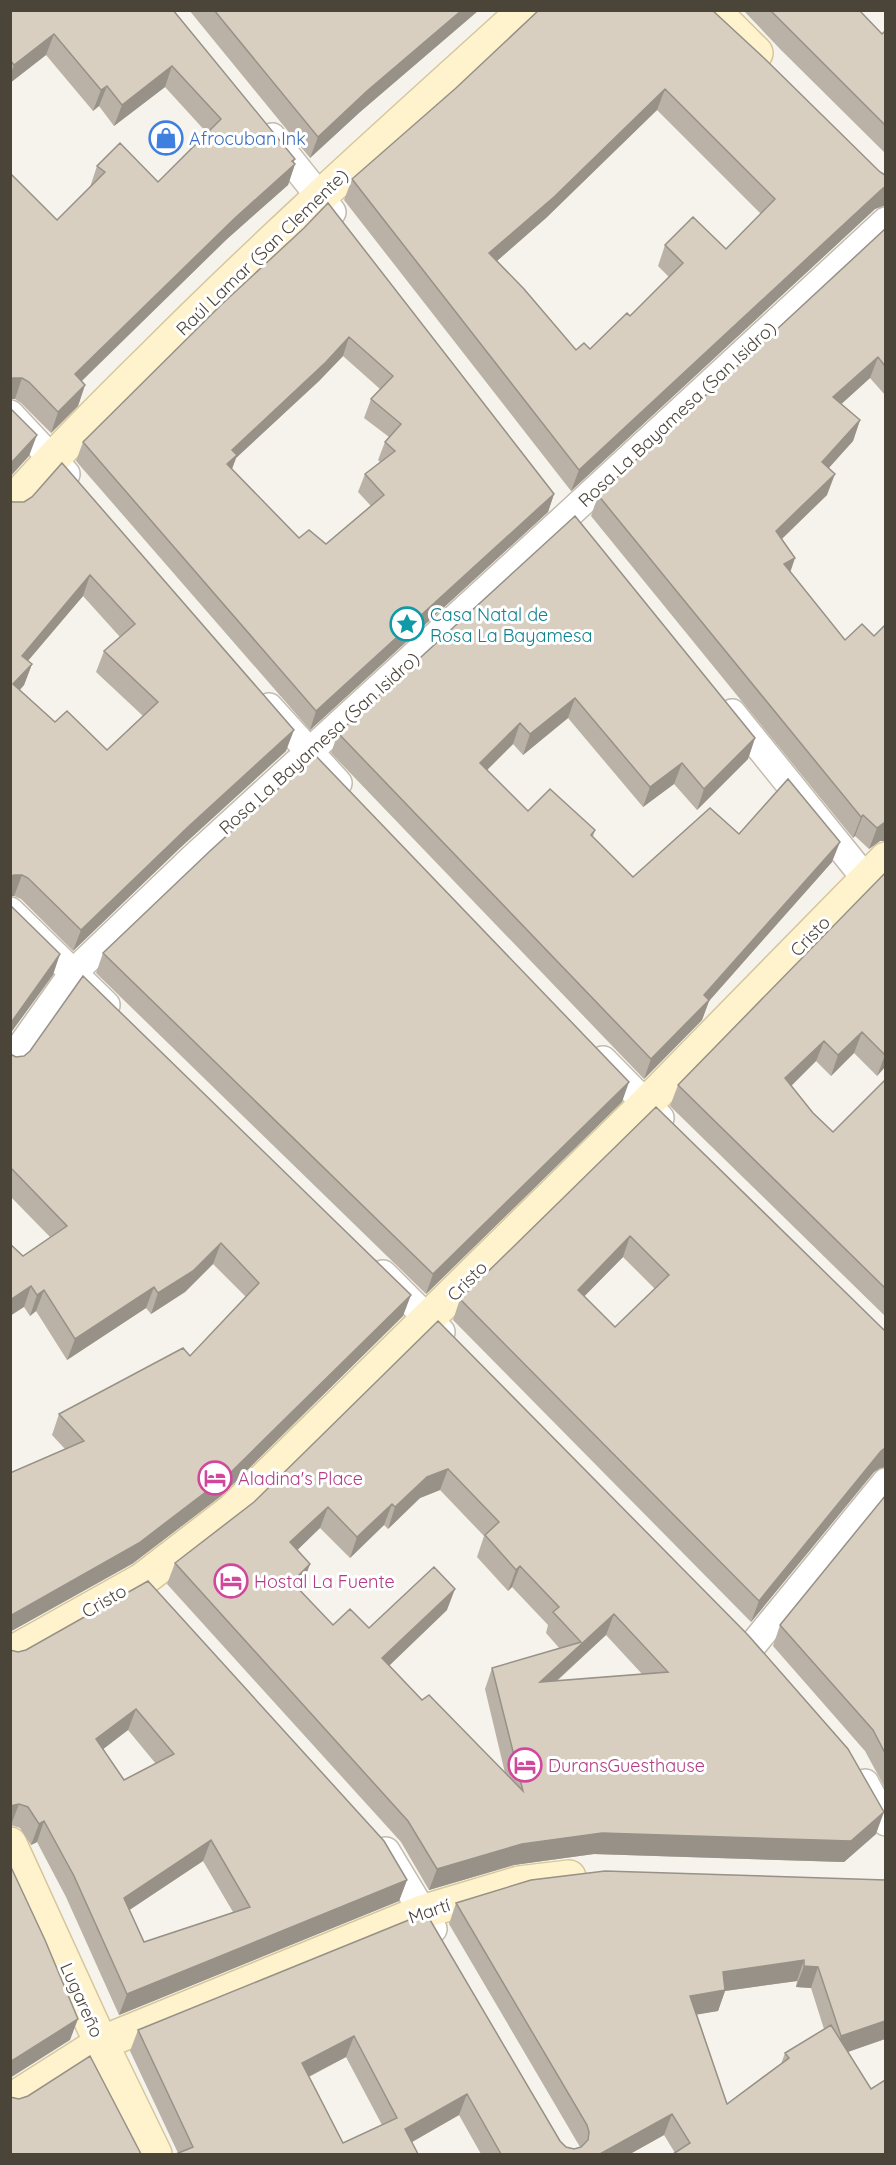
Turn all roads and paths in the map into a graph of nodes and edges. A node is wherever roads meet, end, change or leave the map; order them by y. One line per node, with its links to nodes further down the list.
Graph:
1 (525, 10): 5 (street, Raúl Lamar (San Clemente))
2 (712, 10): 3 (street)
3 (778, 75)
4 (259, 122): 5 (street)
5 (320, 195): 7 (street); 9 (street, Raúl Lamar (San Clemente))
6 (885, 221): 14 (street, Rosa La Bayamesa (San Isidro))
7 (349, 233)
8 (10, 414): 9 (street)
9 (52, 457): 10 (street); 11 (street, Raúl Lamar (San Clemente))
10 (83, 493)
11 (10, 505)
12 (254, 690): 14 (street)
13 (718, 696): 16 (street)
14 (308, 752): 15 (street); 18 (street, Rosa La Bayamesa (San Isidro))
15 (358, 804)
16 (876, 869): 22 (street, Cristo)
17 (10, 911): 18 (street)
18 (73, 973): 19 (street); 21 (street, Rosa La Bayamesa (San Isidro))
19 (124, 1023)
20 (588, 1044): 22 (street)
21 (10, 1062)
22 (646, 1104): 23 (street); 25 (street, Cristo)
23 (680, 1138)
24 (361, 1253): 25 (street)
25 (429, 1319): 26 (street); 29 (street, Cristo)
26 (462, 1352)
27 (885, 1482): 28 (street)
28 (752, 1646)
29 (10, 1654)
30 (853, 1761): 31 (street)
31 (885, 1822)
32 (373, 1836): 35 (street)
33 (10, 1844): 37 (street, Lugareño)
34 (596, 1873): 35 (street, Martí)
35 (422, 1912): 36 (street); 37 (street, Martí)
36 (447, 1953)
37 (101, 2043): 38 (street, Martí); 39 (street, Lugareño)
38 (10, 2101)
39 (155, 2154)

